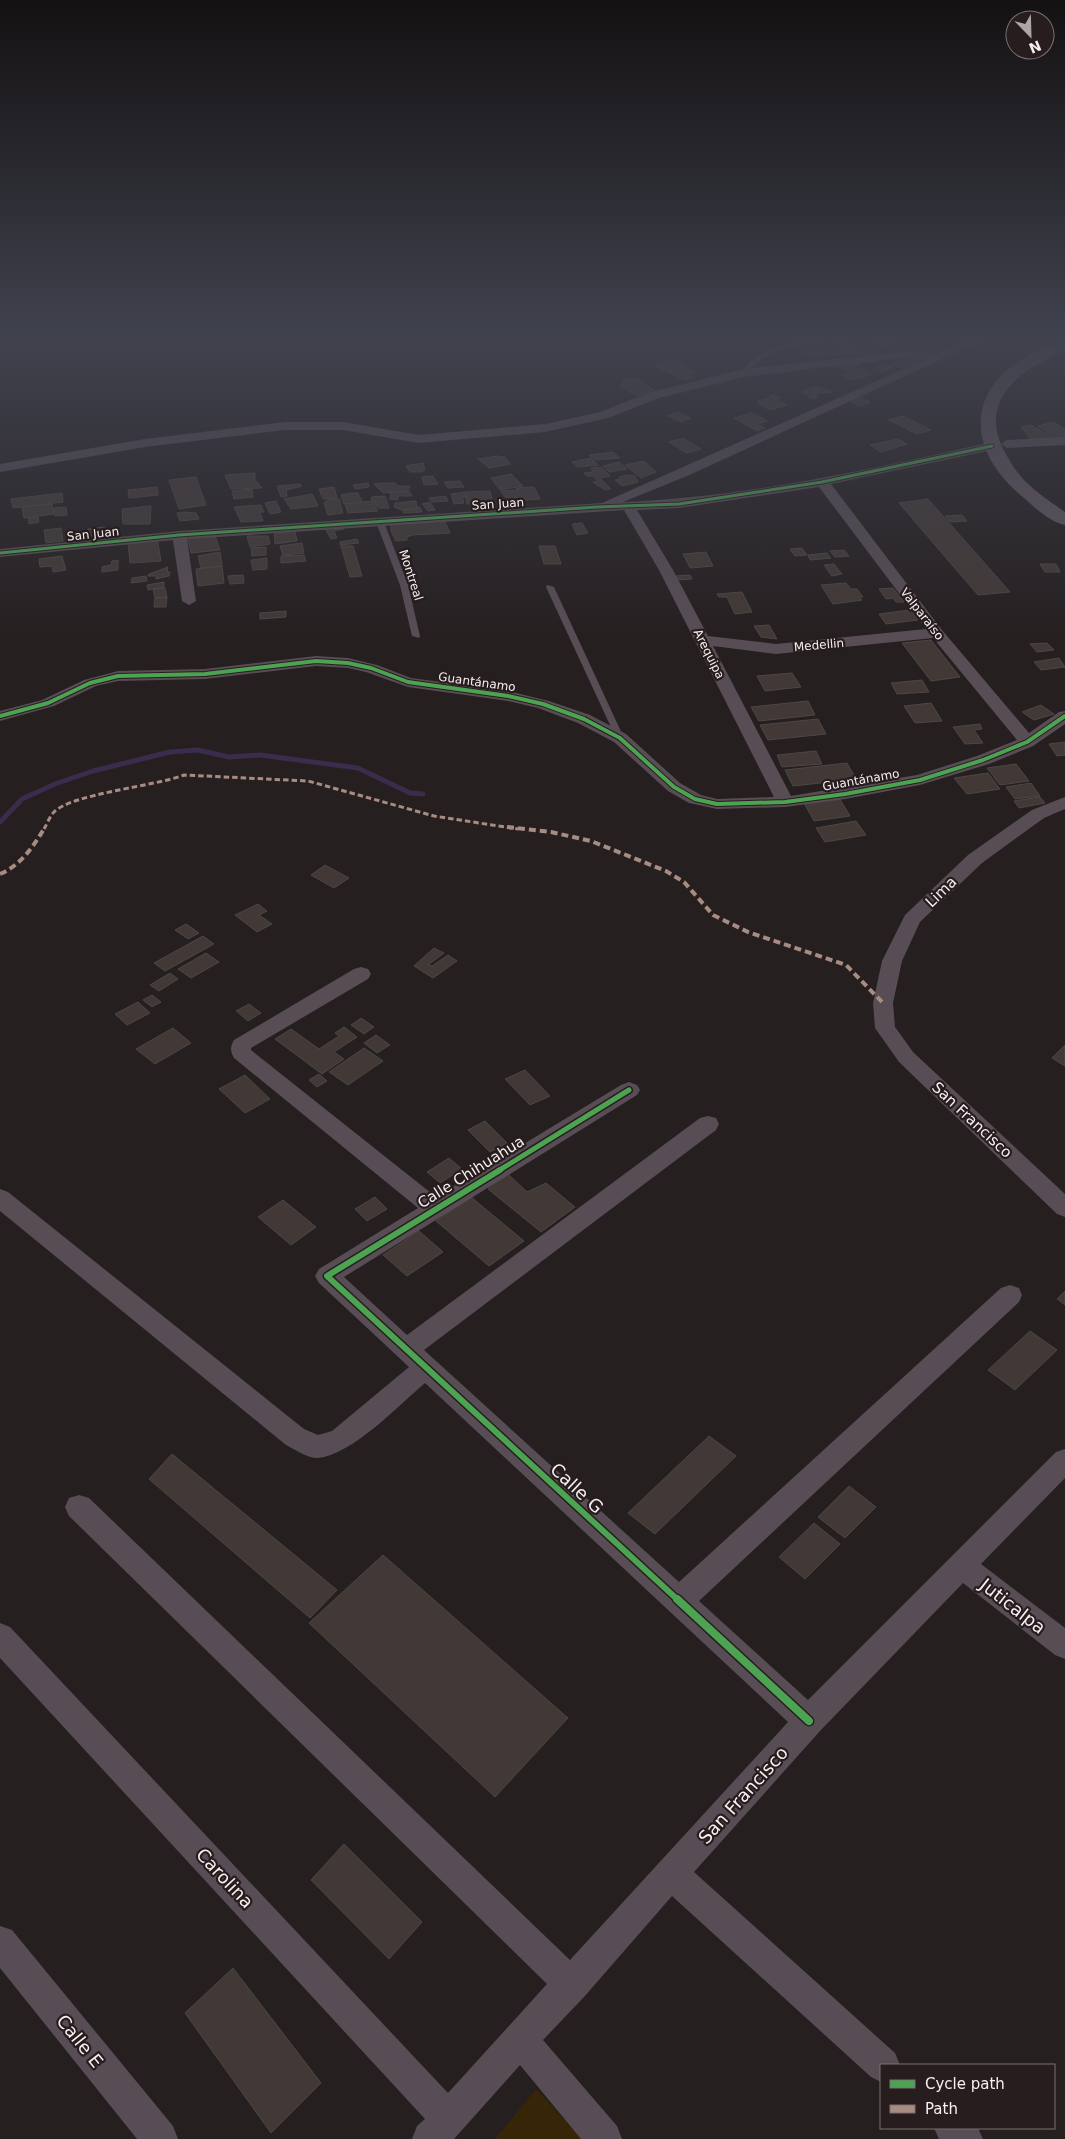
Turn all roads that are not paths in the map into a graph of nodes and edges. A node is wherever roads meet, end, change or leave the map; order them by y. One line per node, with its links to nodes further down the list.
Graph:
1 (180, 438): 9 (street)
2 (413, 438): 3 (street)
3 (434, 438)
4 (760, 438): 12 (street)
5 (996, 438): 8 (main road)
6 (1001, 438): 8 (main road)
7 (1065, 441): 8 (street, San Juan)
8 (1000, 445): 10 (street, San Juan); 11 (main road); 14 (main road)
9 (0, 468)
10 (822, 482): 13 (street, San Juan); 20 (street, Valparaíso)
11 (1065, 506)
12 (597, 507): 13 (street, San Juan); 15 (street, San Juan)
13 (629, 508): 22 (street, Arequipa)
14 (1065, 520)
15 (380, 522): 16 (street, San Juan); 21 (lane, Montreal)
16 (179, 535): 17 (street, San Juan); 19 (street)
17 (0, 553)
18 (550, 587): 25 (lane)
19 (189, 601)
20 (937, 633): 22 (street, Medellin); 26 (street, Valparaíso)
21 (416, 636)
22 (702, 640): 27 (street, Arequipa)
23 (0, 716): 25 (street, Guantánamo)
24 (1065, 716): 26 (street, Guantánamo)
25 (620, 738): 27 (street, Guantánamo)
26 (1027, 742): 27 (street, Guantánamo)
27 (785, 802)
28 (1065, 802): 30 (street, Lima)
29 (361, 974): 35 (street)
30 (884, 1028): 34 (street, San Francisco)
31 (629, 1090): 35 (street, Calle Chihuahua)
32 (708, 1124): 38 (street)
33 (0, 1198): 39 (street)
34 (1065, 1208)
35 (435, 1209): 36 (street, Calle Chihuahua)
36 (327, 1276): 38 (street, Calle G)
37 (1010, 1295): 43 (street)
38 (406, 1349): 39 (street, Calle G)
39 (426, 1367): 43 (street, Calle G)
40 (1065, 1460): 42 (street, San Francisco)
41 (79, 1508): 49 (street)
42 (962, 1566): 45 (street, Juticalpa); 46 (street, San Francisco)
43 (679, 1602): 46 (street, Calle G)
44 (0, 1637): 52 (street, Carolina)
45 (1065, 1645)
46 (809, 1721): 47 (street, San Francisco)
47 (672, 1874): 49 (street, San Francisco); 51 (street)
48 (0, 1942): 54 (street, Calle E)
49 (572, 1985): 50 (street, San Francisco)
50 (522, 2041): 52 (street, San Francisco); 55 (street)
51 (882, 2064)
52 (440, 2129)
53 (953, 2129): 56 (street)
54 (160, 2139)
55 (604, 2139)
56 (965, 2139)

